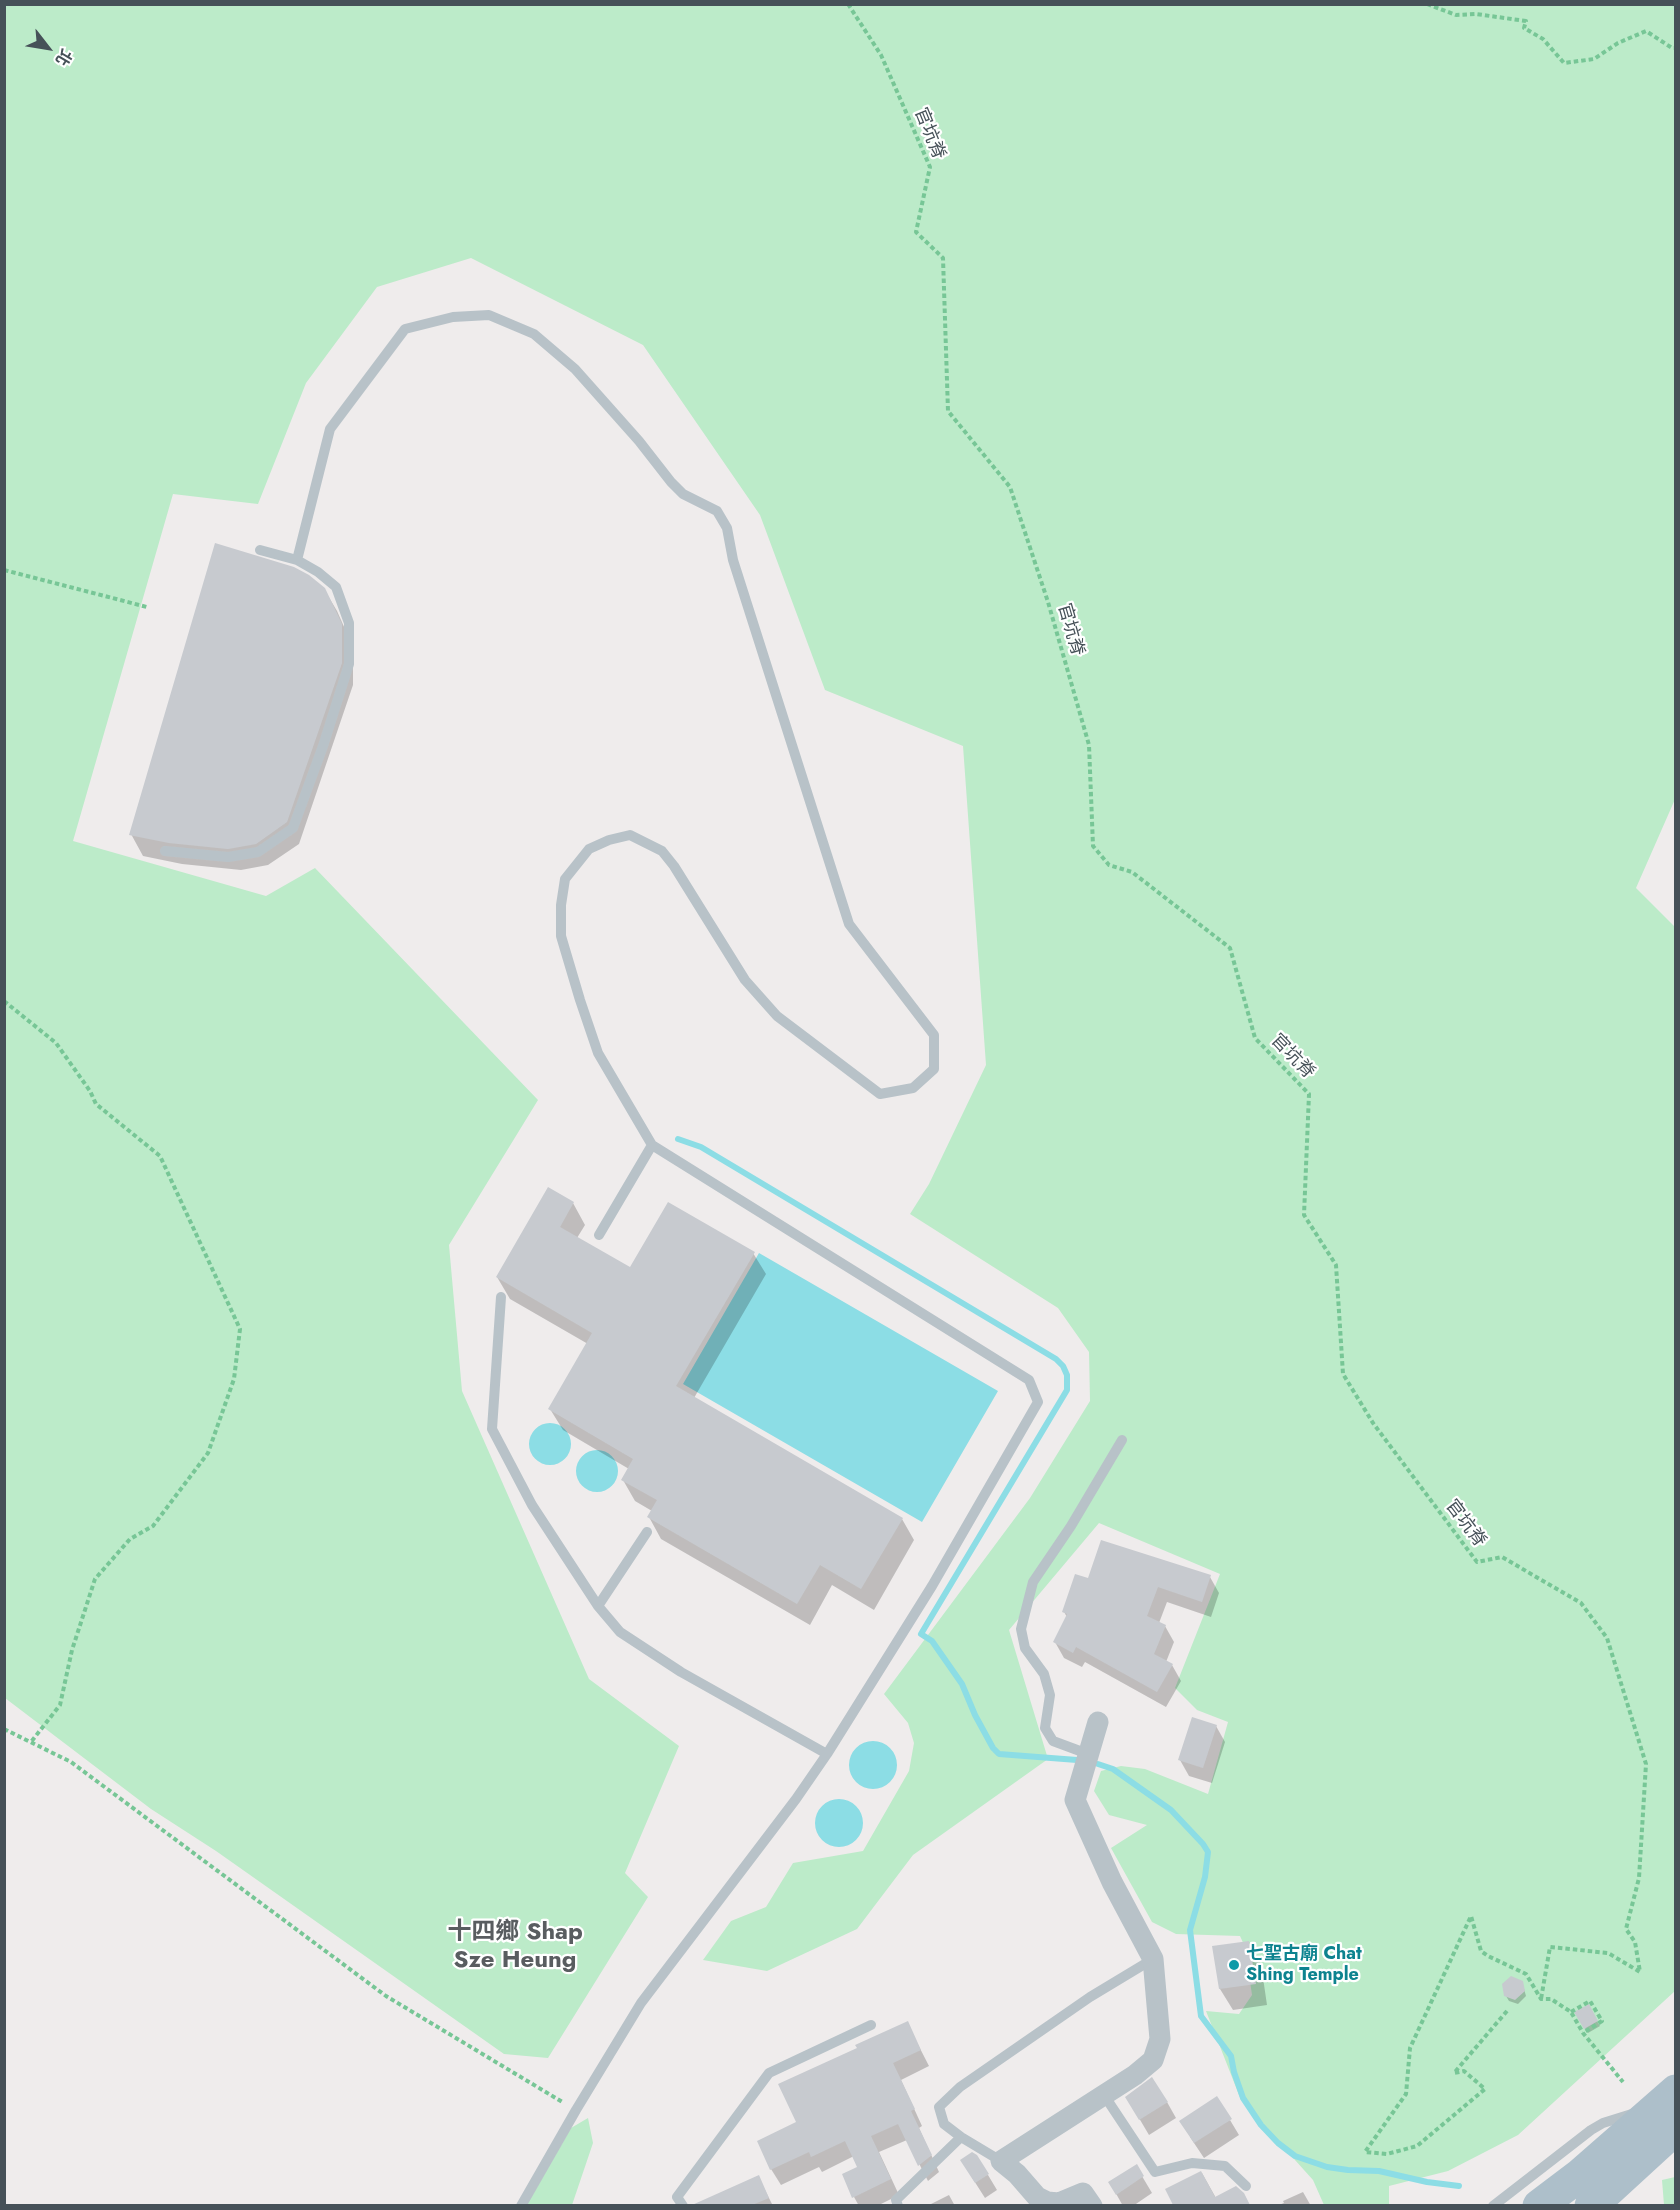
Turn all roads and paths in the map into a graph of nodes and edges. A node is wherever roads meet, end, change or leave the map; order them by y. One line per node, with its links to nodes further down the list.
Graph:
1 (848, 4): 22 (path, 官坑脊)
2 (1427, 4): 3 (path)
3 (1676, 48)
4 (260, 550): 5 (lane)
5 (297, 560): 8 (lane); 10 (lane)
6 (4, 570): 7 (path)
7 (147, 607)
8 (165, 851)
9 (4, 1001): 18 (path)
10 (652, 1145): 11 (lane); 19 (lane)
11 (599, 1235)
12 (501, 1297): 15 (lane)
13 (1122, 1440): 20 (lane)
14 (647, 1532): 15 (lane)
15 (598, 1606): 19 (lane)
16 (1098, 1722): 20 (street)
17 (4, 1729): 18 (path)
18 (31, 1742): 30 (path)
19 (827, 1754): 30 (lane)
20 (1088, 1754): 21 (street)
21 (1153, 1959): 28 (street); 31 (lane)
22 (1540, 1999): 23 (path); 24 (path)
23 (1507, 2011)
24 (1571, 2012): 26 (path); 26 (path)
25 (871, 2025): 35 (lane)
26 (1583, 2032): 27 (path)
27 (1623, 2082)
28 (1104, 2095): 32 (street); 33 (lane)
29 (1671, 2108): 38 (lane); 39 (main road); 40 (main road)
30 (576, 2110): 34 (lane)
31 (961, 2137): 32 (lane); 36 (lane)
32 (1001, 2161): 37 (street)
33 (1246, 2186)
34 (521, 2205)
35 (683, 2205)
36 (898, 2205)
37 (1092, 2205)
38 (1493, 2205)
39 (1539, 2205)
40 (1591, 2205)

